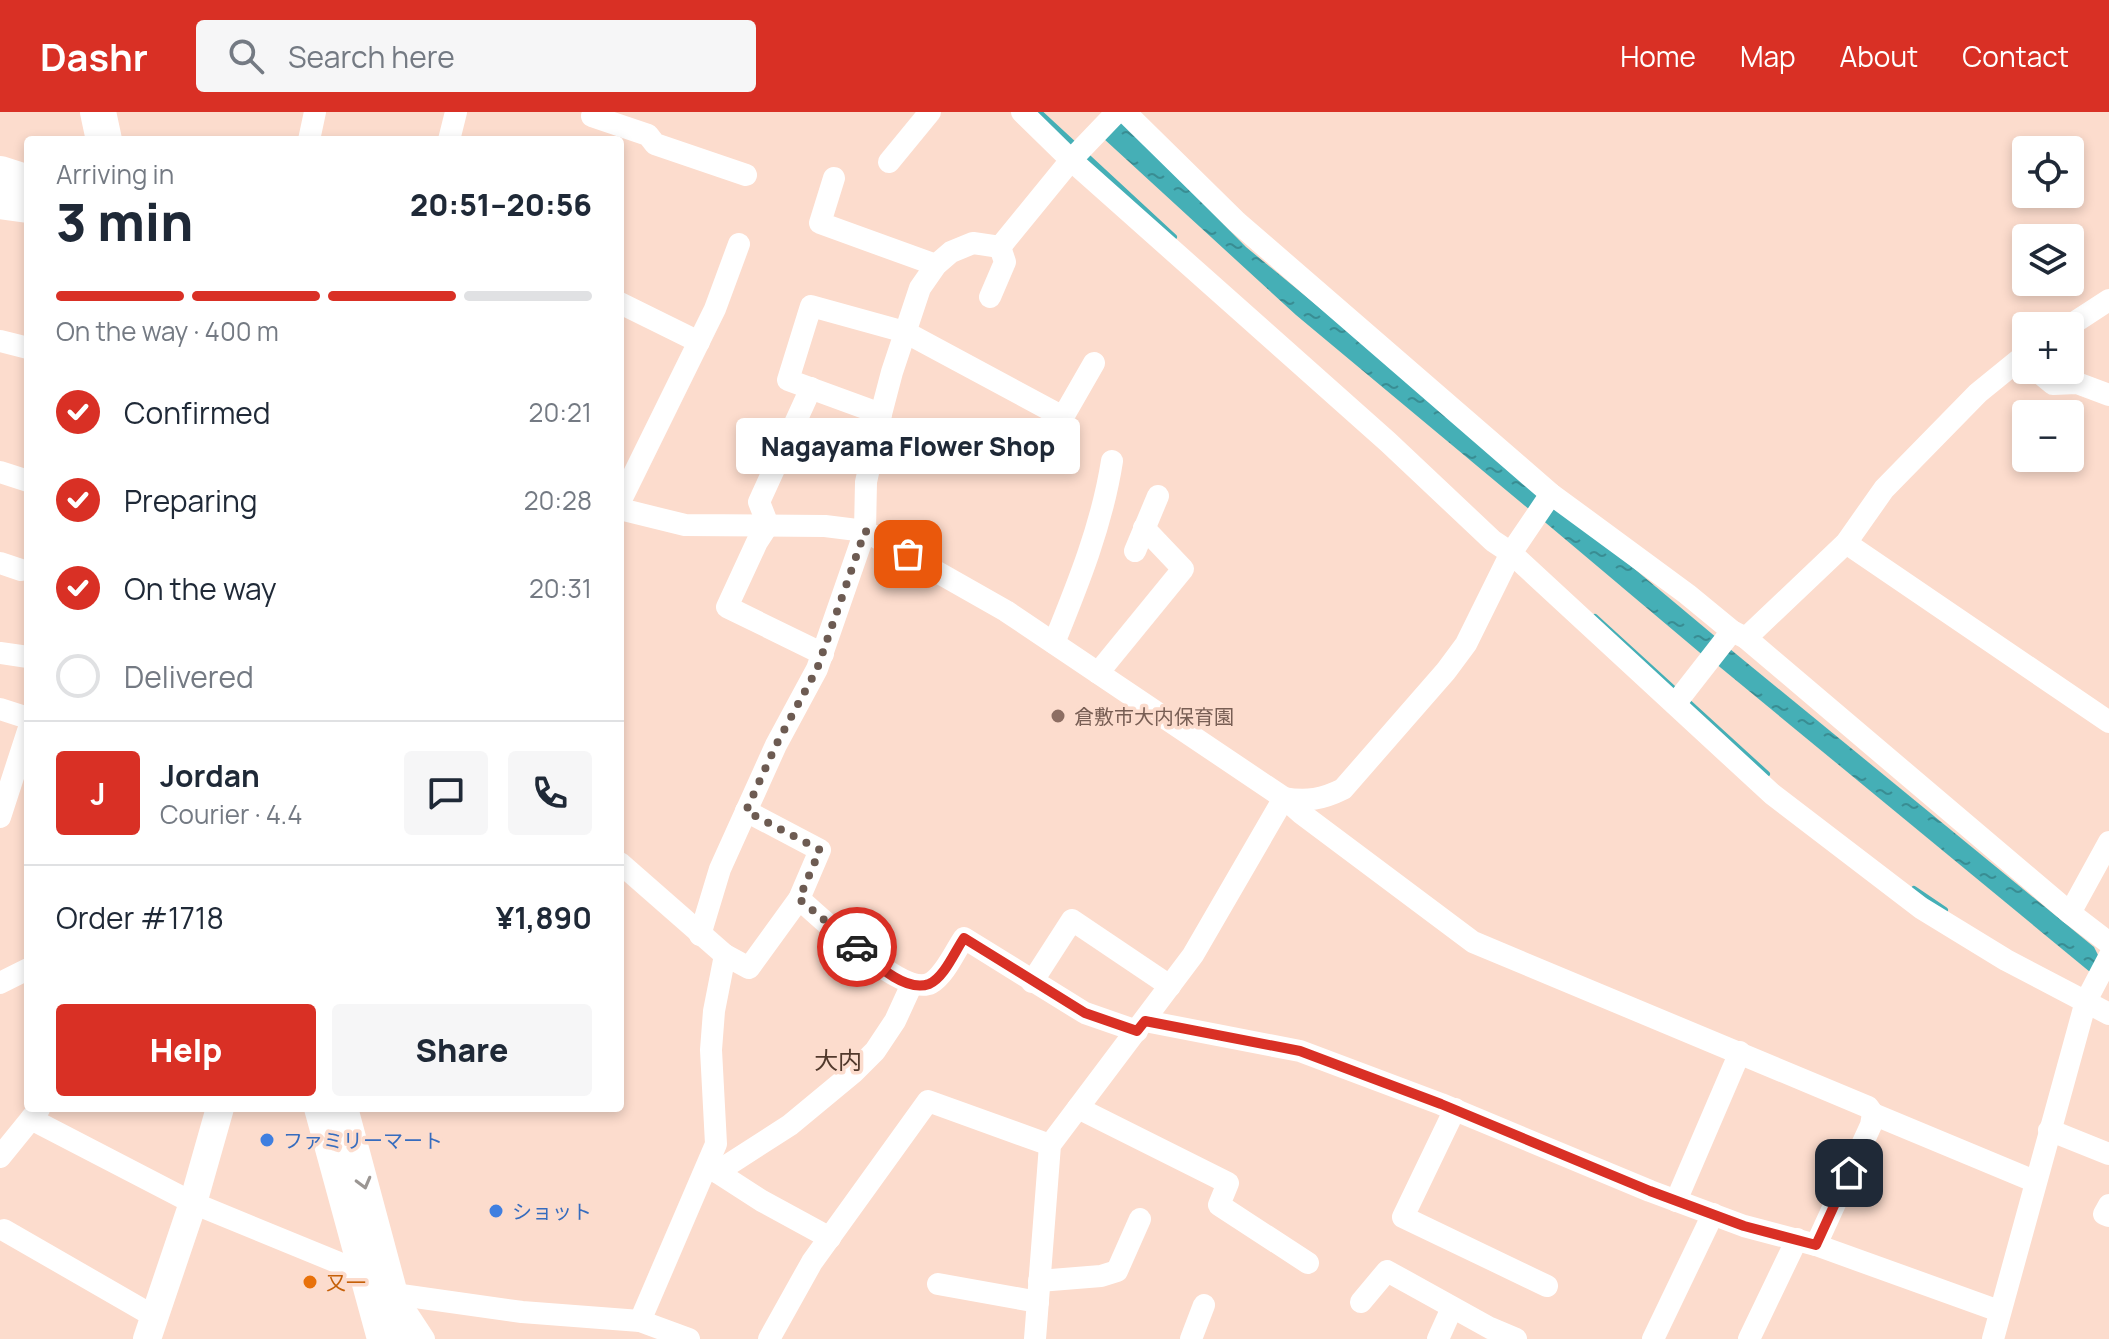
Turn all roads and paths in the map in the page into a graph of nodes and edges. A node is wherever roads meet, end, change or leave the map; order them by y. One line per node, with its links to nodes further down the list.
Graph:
1 (73, 112): 9 (main road)
2 (98, 112): 10 (main road)
3 (315, 112): 11 (street)
4 (456, 112): 12 (street)
5 (594, 112): 16 (street)
6 (930, 112): 14 (street)
7 (1022, 112): 13 (street)
8 (1119, 112): 13 (street); 43 (street)
9 (78, 136)
10 (103, 136)
11 (310, 136)
12 (450, 136)
13 (1071, 160): 23 (street); 51 (street)
14 (889, 162)
15 (0, 174): 18 (main road)
16 (746, 175)
17 (834, 178): 24 (street)
18 (24, 182)
19 (0, 201): 20 (main road); 21 (street)
20 (24, 204)
21 (24, 211)
22 (739, 244): 31 (street)
23 (1000, 247): 24 (street); 25 (street)
24 (936, 265): 29 (street)
25 (990, 297)
26 (2109, 300): 28 (street)
27 (624, 305): 31 (street)
28 (2084, 316)
29 (905, 332): 33 (street); 36 (street); 38 (street)
30 (0, 341): 32 (street)
31 (699, 342): 42 (street)
32 (24, 347)
33 (1094, 363)
34 (2012, 371): 49 (street)
35 (2080, 384): 37 (street)
36 (811, 388): 38 (street); 46 (street)
37 (2109, 395)
38 (881, 414): 48 (street)
39 (1112, 461): 53 (street)
40 (0, 472): 41 (street)
41 (24, 480)
42 (624, 494)
43 (1551, 494): 51 (street); 52 (street)
44 (1158, 496): 47 (street)
45 (624, 510): 46 (street)
46 (768, 525): 48 (street); 55 (street)
47 (1144, 528): 50 (street); 57 (street)
48 (865, 531): 53 (street); 55 (street)
49 (1846, 543): 52 (street); 61 (street)
50 (1135, 551)
51 (1511, 553): 58 (street); 63 (street)
52 (1733, 638): 58 (street); 69 (street)
53 (1054, 643): 57 (street)
54 (0, 653): 56 (street)
55 (823, 654): 64 (street)
56 (24, 656)
57 (1098, 673): 63 (street)
58 (1675, 704): 79 (street)
59 (0, 709): 60 (street)
60 (24, 717)
61 (2109, 722)
62 (24, 743): 65 (street)
63 (1284, 798): 78 (street); 82 (street)
64 (746, 811): 68 (street); 70 (street)
65 (0, 817)
66 (2109, 842): 69 (street)
67 (624, 867): 70 (street)
68 (799, 899): 72 (street); 77 (street)
69 (2070, 913): 71 (street)
70 (700, 935): 72 (street)
71 (2109, 943)
72 (725, 955): 94 (street)
73 (2109, 957): 79 (street)
74 (24, 972): 76 (street)
75 (1032, 982): 77 (street); 78 (street); 81 (street)
76 (0, 983)
77 (912, 984): 94 (street)
78 (1170, 986): 81 (street)
79 (2087, 998): 80 (street); 90 (street)
80 (2109, 1014)
81 (1141, 1026): 83 (street); 84 (street)
82 (1740, 1052): 89 (street); 96 (street)
83 (1078, 1108): 91 (street); 105 (street)
84 (1455, 1109): 96 (street); 108 (street)
85 (219, 1112): 97 (street)
86 (319, 1112): 107 (street)
87 (345, 1112): 107 (street, one-way to 107)
88 (36, 1113): 93 (street); 97 (street)
89 (1873, 1114): 95 (street); 104 (street)
90 (2049, 1130): 92 (street); 95 (street)
91 (1050, 1145): 103 (street); 109 (street)
92 (2109, 1154)
93 (0, 1157)
94 (711, 1170): 103 (street); 113 (street)
95 (2034, 1181): 115 (street)
96 (1676, 1201): 99 (street)
97 (193, 1203): 107 (street); 114 (street)
98 (2109, 1205): 100 (street)
99 (1713, 1214): 104 (street); 125 (street)
100 (2109, 1216)
101 (1140, 1219): 109 (street)
102 (4, 1230): 114 (street)
103 (830, 1238): 120 (street)
104 (1806, 1242): 115 (street); 126 (street)
105 (1308, 1263)
106 (938, 1284): 109 (street)
107 (374, 1285): 113 (street); 116 (street); 117 (street); 118 (street)
108 (1547, 1286)
109 (1038, 1292): 121 (street)
110 (1361, 1302): 112 (street)
111 (1204, 1305): 122 (street)
112 (1452, 1308): 123 (street); 124 (street)
113 (640, 1321): 119 (street)
114 (151, 1328)
115 (2000, 1331)
116 (378, 1335)
117 (406, 1339)
118 (424, 1339)
119 (689, 1339)
120 (769, 1339)
121 (1035, 1339)
122 (1191, 1339)
123 (1438, 1339)
124 (1516, 1339)
125 (1653, 1339)
126 (1749, 1339)

